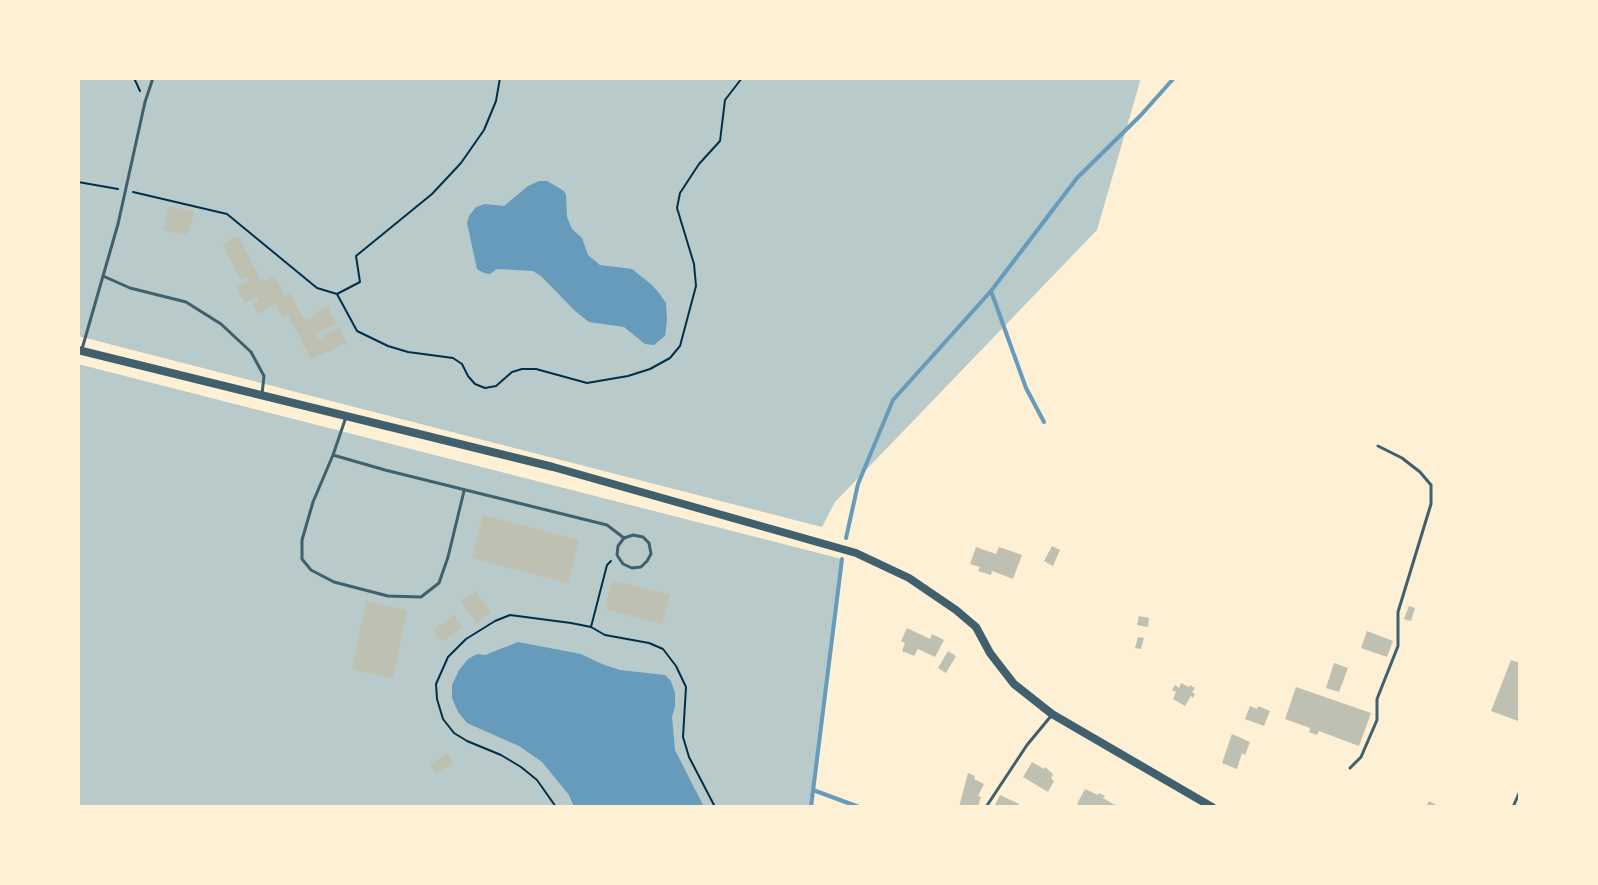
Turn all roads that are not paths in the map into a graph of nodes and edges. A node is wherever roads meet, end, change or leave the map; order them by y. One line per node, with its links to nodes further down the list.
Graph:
1 (153, 78): 2 (lane)
2 (103, 276): 3 (lane); 4 (lane)
3 (80, 350): 4 (street)
4 (262, 396): 5 (street)
5 (345, 417): 7 (lane); 10 (street)
6 (1378, 446): 11 (lane)
7 (333, 455): 8 (lane); 8 (lane)
8 (464, 491): 9 (lane)
9 (624, 538): 9 (lane)
10 (1052, 714): 13 (lane); 14 (street)
11 (1350, 768)
12 (1520, 791): 15 (lane)
13 (986, 807)
14 (1212, 807)
15 (1513, 807)

